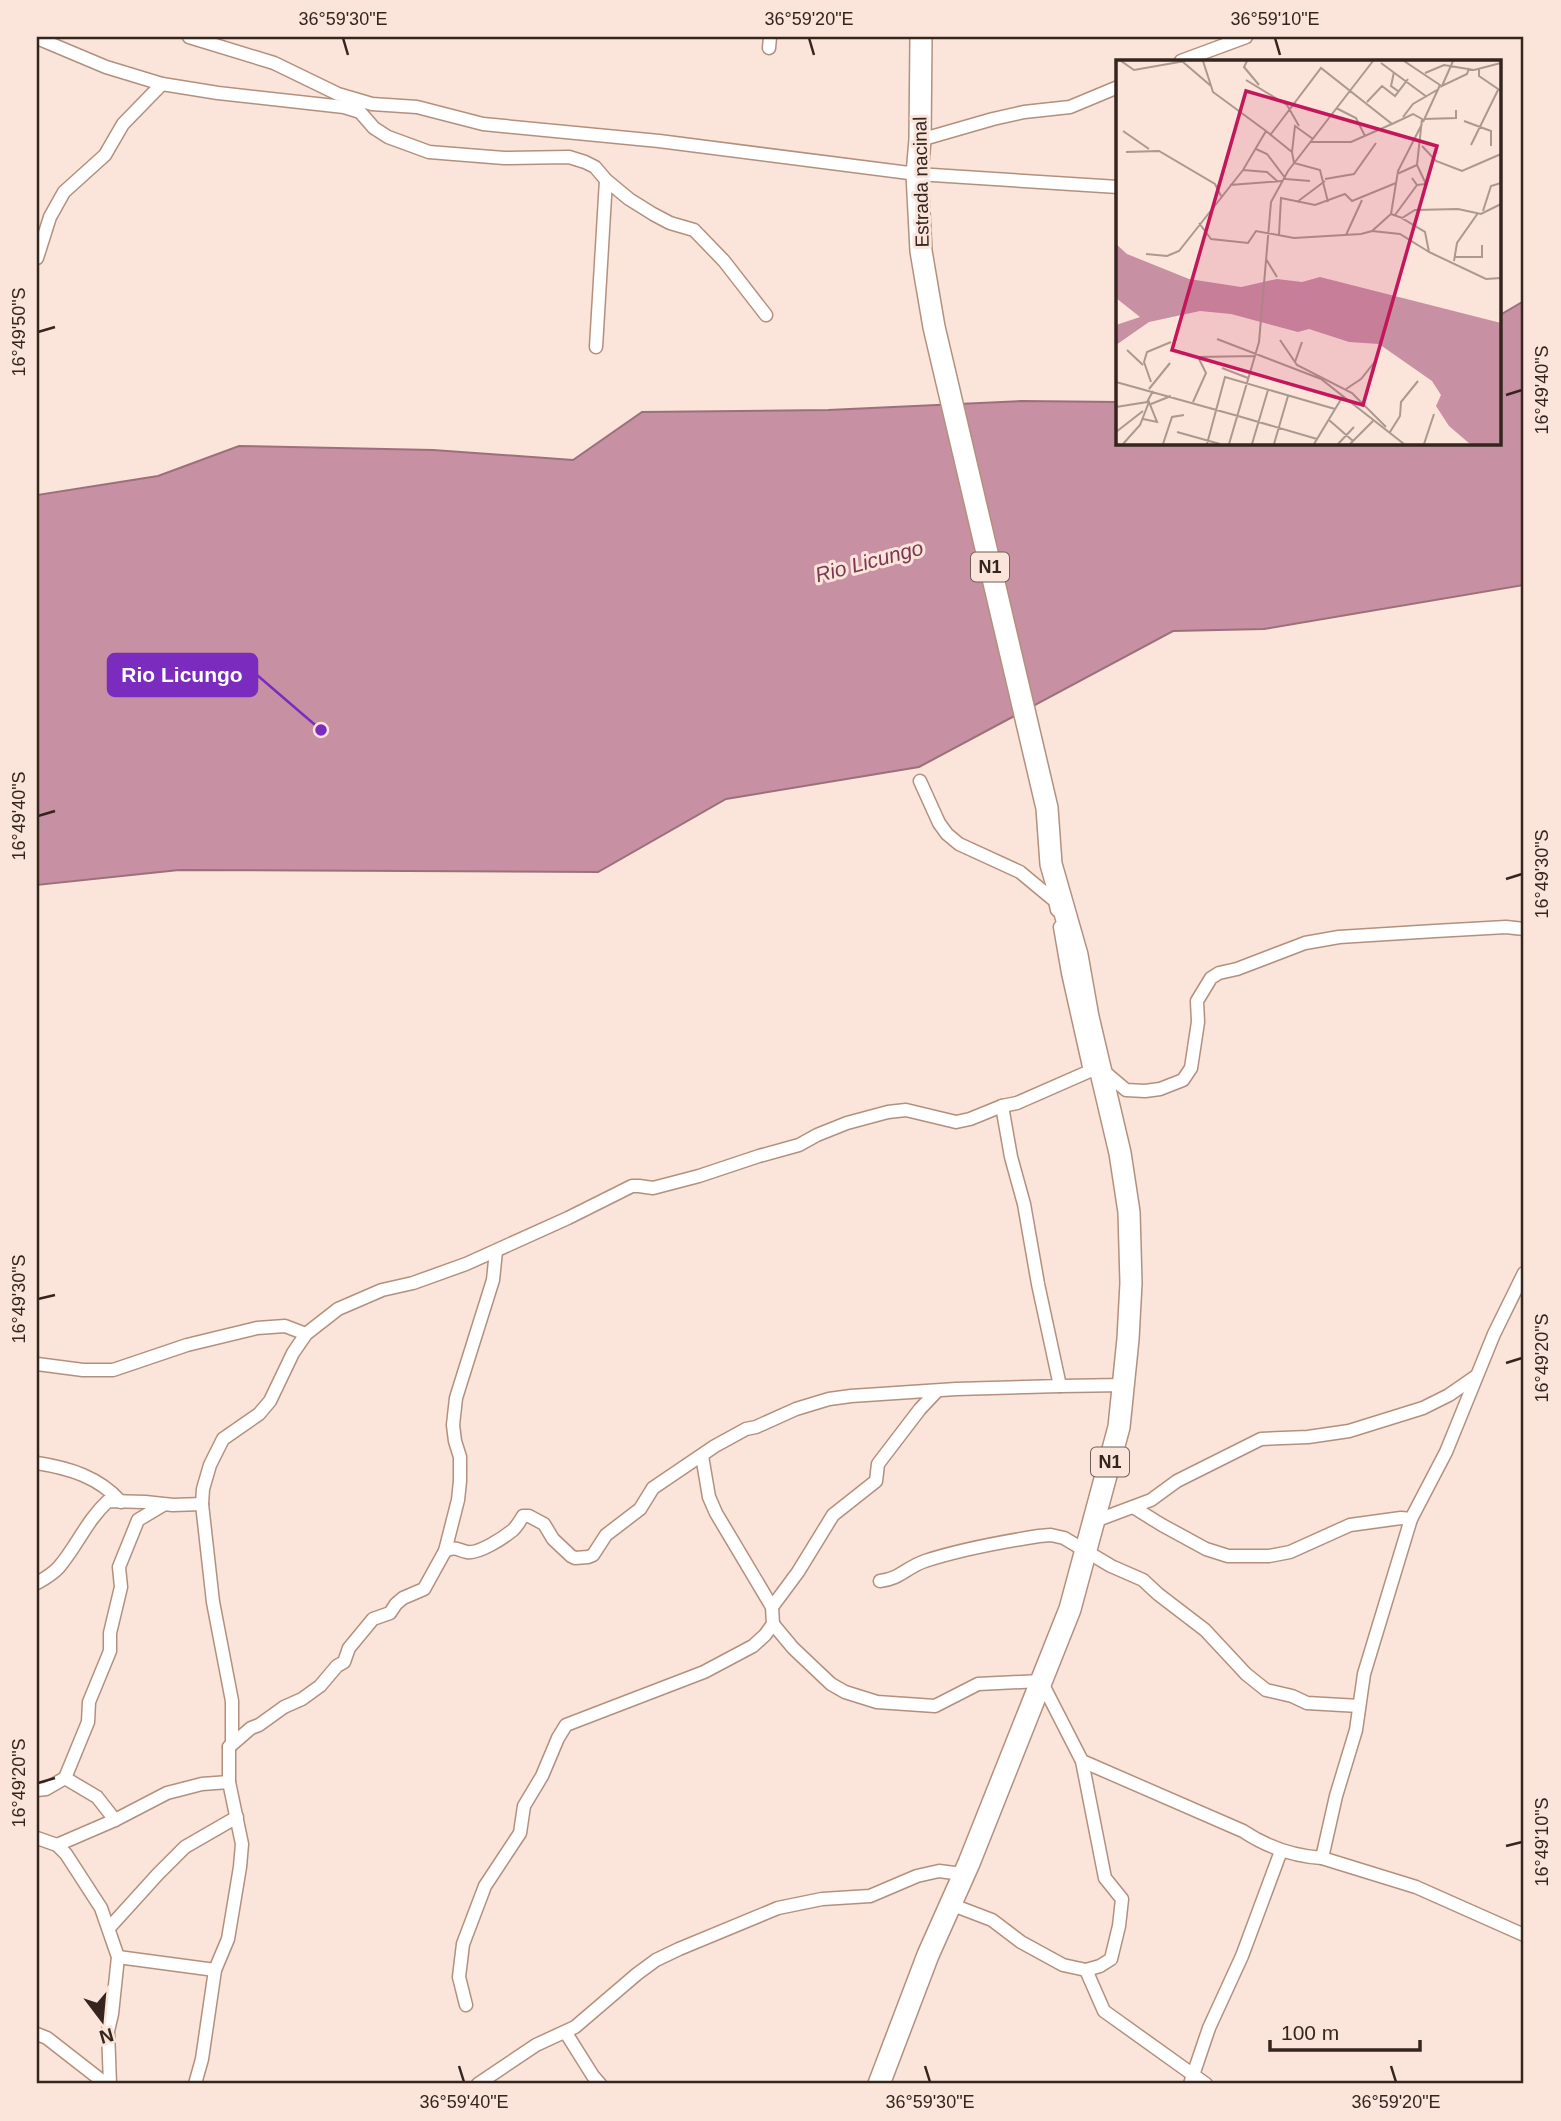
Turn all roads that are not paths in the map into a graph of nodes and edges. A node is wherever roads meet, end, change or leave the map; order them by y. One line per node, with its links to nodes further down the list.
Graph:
1 (189, 37): 9 (street)
2 (921, 37): 8 (highway, Estrada nacinal / N1)
3 (1246, 37): 5 (street)
4 (37, 38): 6 (street)
5 (1184, 60)
6 (162, 84): 10 (street); 12 (street)
7 (1116, 88): 8 (street)
8 (920, 140): 9 (highway, Estrada nacinal / N1)
9 (917, 174): 11 (street); 17 (highway, Estrada nacinal / N1)
10 (606, 180): 13 (street); 14 (street)
11 (1116, 187)
12 (37, 258)
13 (766, 315)
14 (596, 347)
15 (920, 781): 17 (street)
16 (1524, 929): 17 (street)
17 (1095, 1070): 18 (street); 24 (highway, N1)
18 (1002, 1106): 19 (street); 25 (street)
19 (496, 1251): 21 (street); 35 (street)
20 (1524, 1273): 23 (street)
21 (306, 1334): 22 (street); 31 (street)
22 (37, 1364)
23 (1476, 1376): 32 (street); 33 (street)
24 (1125, 1385): 25 (street); 34 (highway, N1)
25 (1060, 1386): 26 (street)
26 (937, 1391): 27 (street); 39 (street)
27 (702, 1456): 35 (street); 39 (street)
28 (37, 1463): 29 (street)
29 (121, 1502): 30 (street); 38 (street)
30 (163, 1504): 31 (street); 45 (street)
31 (202, 1504): 43 (street)
32 (1133, 1507): 33 (street); 34 (street)
33 (1411, 1520): 42 (street)
34 (1095, 1521): 36 (highway, N1)
35 (445, 1550): 43 (street)
36 (1086, 1553): 37 (street); 41 (highway, N1); 42 (street)
37 (880, 1581)
38 (37, 1583)
39 (772, 1607): 40 (street)
40 (773, 1624): 41 (street); 61 (street)
41 (1041, 1681): 44 (street); 54 (highway, N1)
42 (1359, 1706): 53 (street)
43 (229, 1747): 46 (street)
44 (1082, 1761): 52 (street); 60 (street)
45 (65, 1778): 47 (street); 49 (street)
46 (229, 1782): 48 (street); 49 (street)
47 (37, 1790)
48 (237, 1816): 56 (street); 59 (street)
49 (114, 1820): 51 (street)
50 (37, 1838): 51 (street)
51 (57, 1845): 56 (street)
52 (1281, 1851): 53 (street); 64 (street)
53 (1322, 1858): 57 (street)
54 (962, 1874): 55 (highway, N1); 62 (street)
55 (950, 1904): 60 (street); 69 (highway, N1)
56 (109, 1928): 58 (street)
57 (1524, 1935)
58 (118, 1957): 59 (street); 65 (street)
59 (215, 1970): 66 (street)
60 (1086, 1970): 64 (street)
61 (466, 2005)
62 (566, 2033): 67 (street); 68 (street)
63 (37, 2034): 65 (street)
64 (1191, 2079): 70 (street)
65 (108, 2084)
66 (195, 2084)
67 (478, 2084)
68 (600, 2084)
69 (879, 2084)
70 (1206, 2084)

